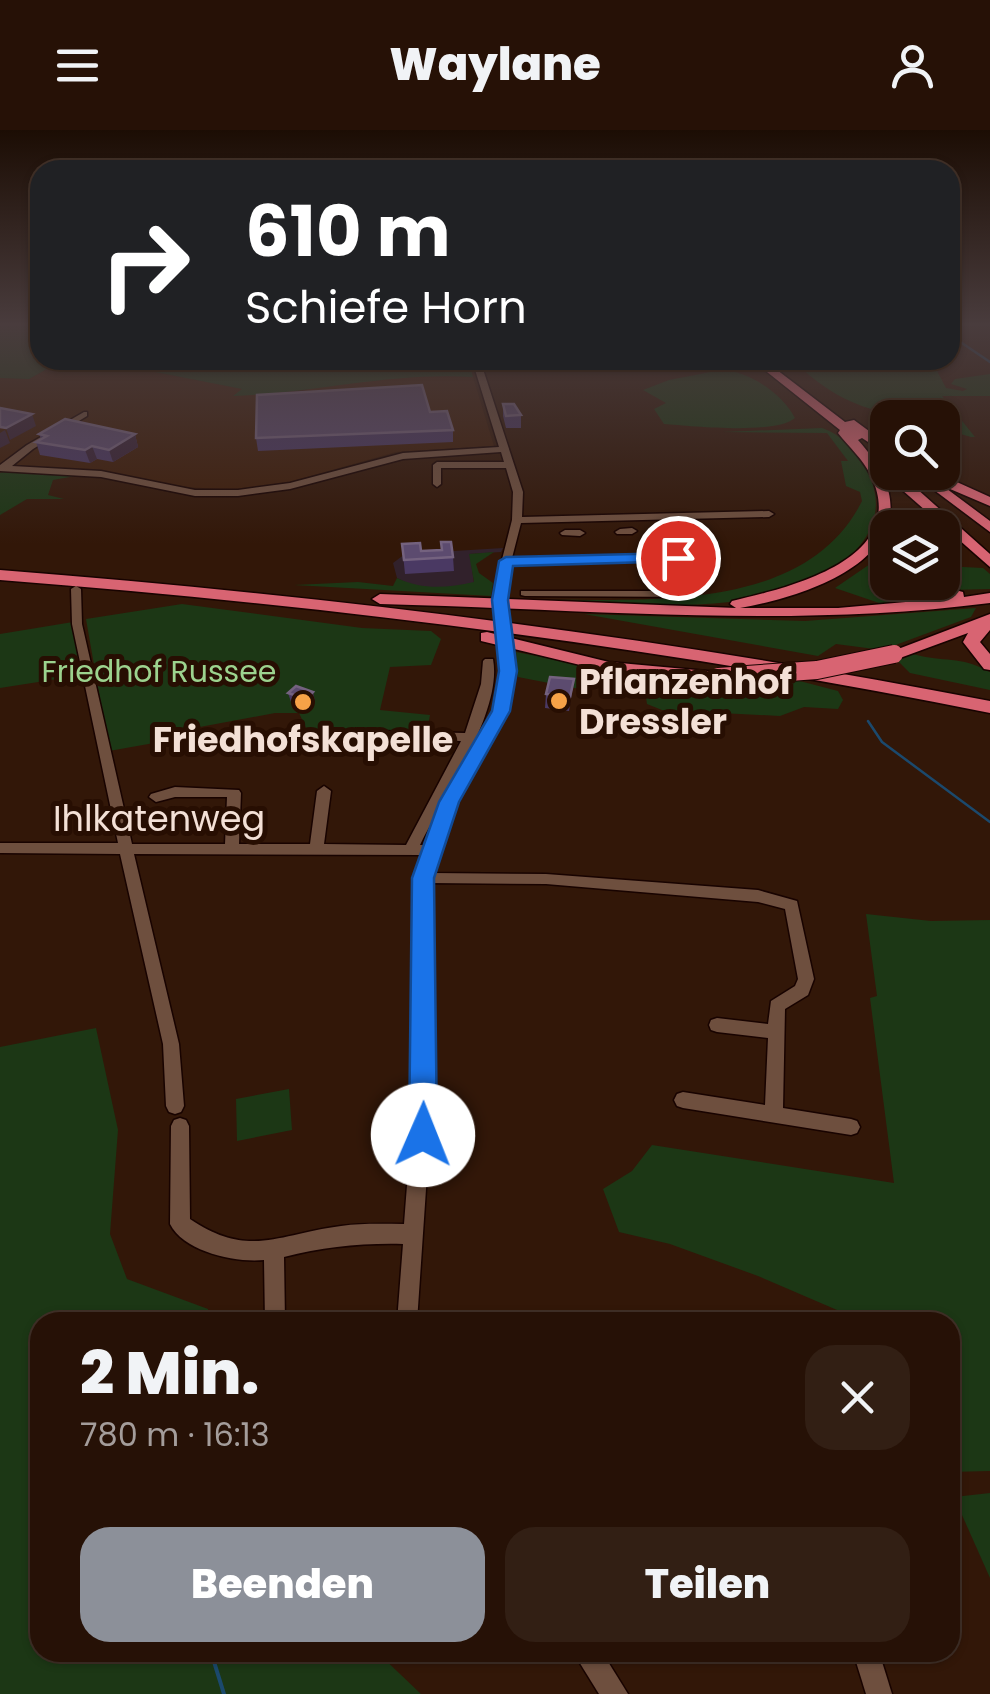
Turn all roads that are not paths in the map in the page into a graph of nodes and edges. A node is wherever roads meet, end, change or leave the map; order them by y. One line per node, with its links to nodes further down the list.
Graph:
1 (489, 399): 8 (street)
2 (808, 399): 5 (highway); 7 (highway)
3 (813, 399): 5 (highway)
4 (84, 414): 12 (street)
5 (846, 427): 6 (highway); 9 (highway); 37 (highway)
6 (870, 440)
7 (870, 448)
8 (506, 450): 11 (street); 12 (street)
9 (870, 452)
10 (459, 465): 11 (street); 13 (street); 14 (street)
11 (510, 465): 23 (street)
12 (2, 468)
13 (460, 478)
14 (437, 484)
15 (960, 487): 19 (highway)
16 (910, 490): 30 (highway)
17 (921, 490): 27 (highway)
18 (940, 490): 24 (highway)
19 (990, 502)
20 (769, 514): 21 (street)
21 (621, 517): 22 (street); 25 (street)
22 (572, 518): 23 (street); 26 (street)
23 (517, 520): 29 (street)
24 (990, 528)
25 (626, 532)
26 (574, 533)
27 (990, 549)
28 (960, 550): 30 (highway)
29 (506, 561): 33 (street); 51 (street, bridge)
30 (990, 563)
31 (0, 571): 36 (highway)
32 (76, 589): 50 (street)
33 (525, 593)
34 (960, 595): 35 (highway)
35 (990, 597): 37 (highway)
36 (338, 602): 37 (highway); 38 (highway, bridge); 41 (highway); 42 (highway)
37 (657, 611)
38 (990, 621): 40 (highway)
39 (488, 661): 43 (street)
40 (990, 665)
41 (990, 698)
42 (990, 707)
43 (470, 738): 44 (street); 51 (street)
44 (201, 744)
45 (324, 791): 49 (street)
46 (156, 797): 48 (street)
47 (0, 848): 50 (street, Ihlkatenweg)
48 (232, 848): 49 (street, Ihlkatenweg); 50 (street, Ihlkatenweg)
49 (317, 848): 51 (street, Ihlkatenweg)
50 (129, 849): 56 (street)
51 (420, 849): 52 (street)
52 (423, 878): 54 (street); 60 (street)
53 (717, 1026): 54 (street)
54 (777, 1032): 57 (street)
55 (684, 1100): 57 (street)
56 (174, 1106)
57 (774, 1114): 59 (street)
58 (180, 1126): 61 (street)
59 (851, 1127)
60 (414, 1234): 61 (street); 63 (street)
61 (274, 1250): 62 (street)
62 (275, 1312)
63 (408, 1312)
64 (593, 1662): 66 (street)
65 (869, 1662): 67 (street)
66 (615, 1694)
67 (879, 1694)

